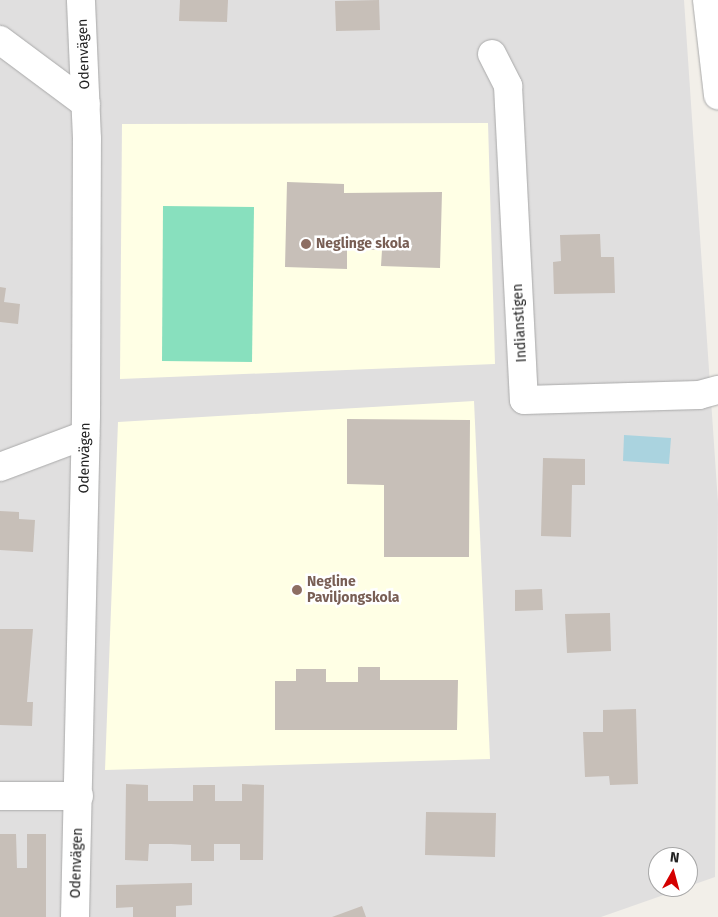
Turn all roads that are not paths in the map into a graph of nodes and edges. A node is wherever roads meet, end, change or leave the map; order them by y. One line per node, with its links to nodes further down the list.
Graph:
1 (81, 0): 6 (street, Odenvägen)
2 (707, 0): 5 (street)
3 (0, 40): 6 (street)
4 (492, 54): 7 (street, Indianstigen)
5 (718, 96)
6 (86, 104): 8 (street, Odenvägen)
7 (718, 390)
8 (84, 435): 9 (street); 11 (street, Odenvägen)
9 (0, 467)
10 (0, 796): 11 (street)
11 (79, 796): 12 (street, Odenvägen)
12 (75, 917)

